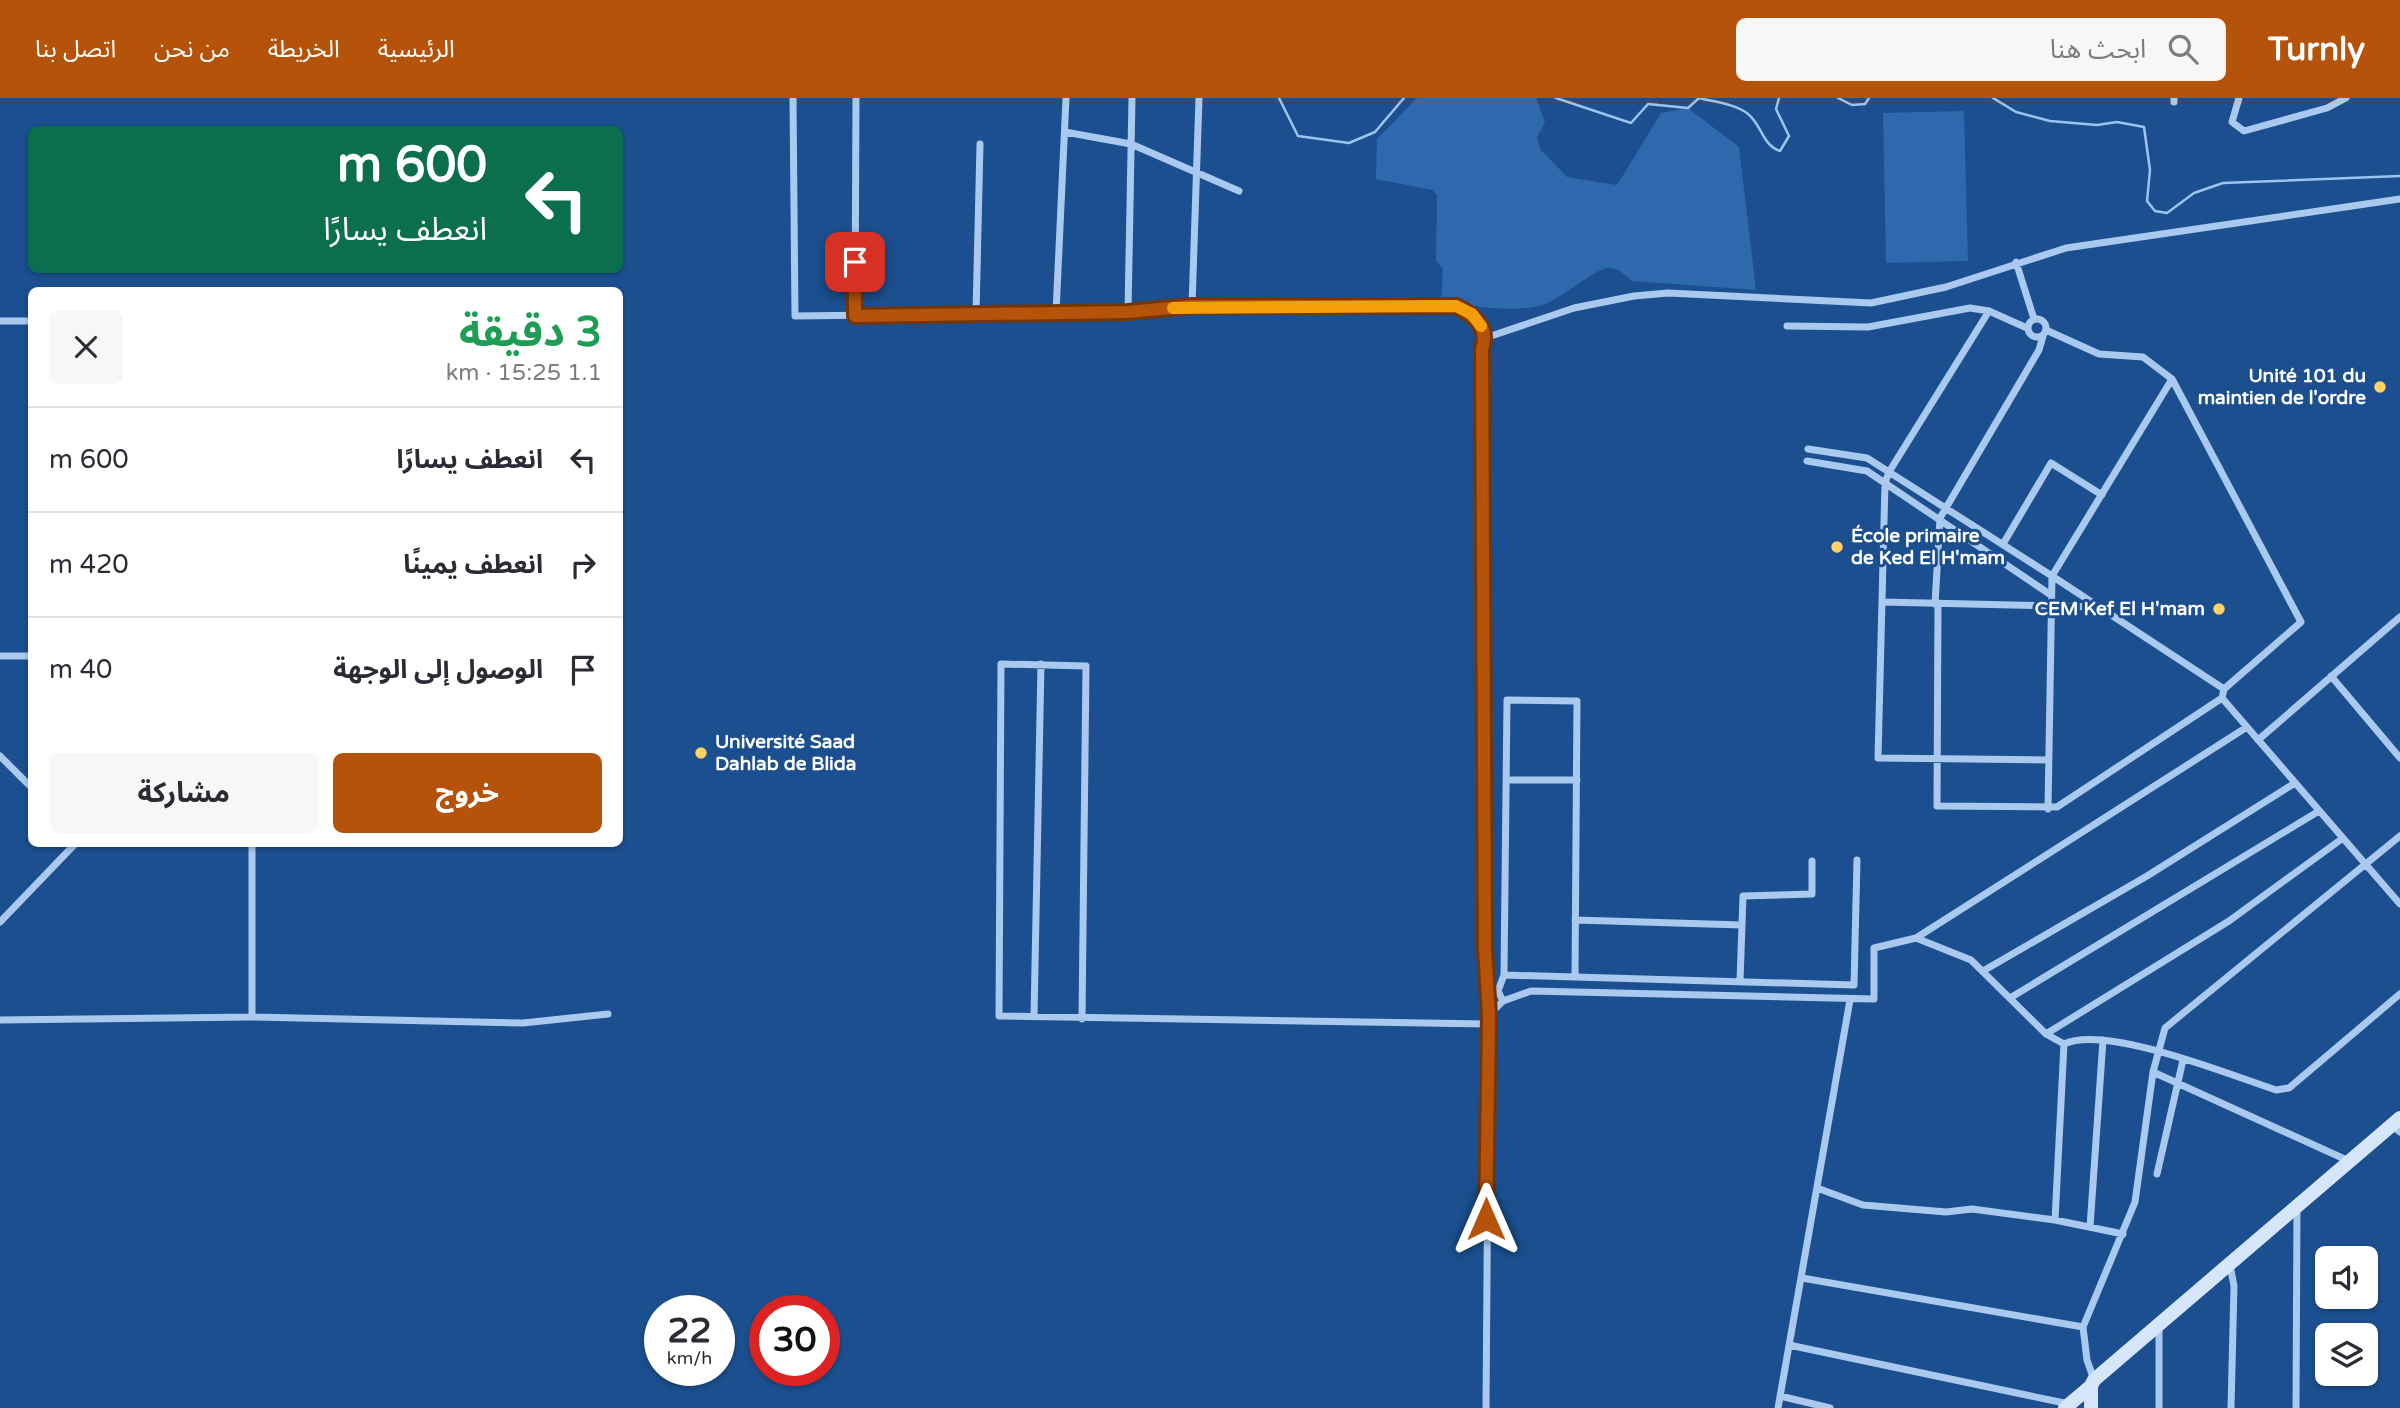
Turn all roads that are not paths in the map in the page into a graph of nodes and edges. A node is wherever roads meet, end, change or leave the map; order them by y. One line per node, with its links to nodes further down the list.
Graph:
1 (793, 98): 20 (street)
2 (856, 98): 20 (street)
3 (1066, 98): 8 (street)
4 (1132, 98): 10 (street)
5 (1199, 98): 11 (street)
6 (2239, 98): 7 (street)
7 (2346, 98)
8 (1065, 132): 10 (street); 18 (street)
9 (980, 144): 19 (street)
10 (1132, 144): 11 (street); 16 (street)
11 (1196, 173): 12 (street); 15 (street)
12 (1239, 191)
13 (2400, 200): 14 (street)
14 (2016, 262): 21 (street); 27 (street)
15 (1192, 306): 16 (street); 27 (street)
16 (1128, 312): 18 (street)
17 (1989, 312): 24 (street); 25 (street); 31 (street)
18 (1056, 313): 19 (street)
19 (976, 314): 20 (street)
20 (855, 316)
21 (2034, 319): 25 (street); 26 (street)
22 (0, 321): 23 (street)
23 (28, 321)
24 (1787, 326)
25 (2027, 328): 26 (street)
26 (2044, 333): 28 (street); 34 (street)
27 (1485, 341): 78 (street)
28 (2172, 379): 33 (street); 48 (street)
29 (1808, 449): 31 (street)
30 (1807, 461): 32 (street)
31 (1889, 472): 32 (street); 34 (street)
32 (1885, 483): 35 (street); 39 (street)
33 (2102, 495): 36 (street); 37 (street)
34 (1945, 507): 35 (street); 36 (street)
35 (1940, 518): 38 (street); 40 (street)
36 (2003, 544): 37 (street)
37 (2052, 576): 38 (street); 42 (street)
38 (2051, 594): 41 (street)
39 (1882, 602): 40 (street); 54 (street)
40 (1937, 604): 41 (street); 54 (street)
41 (2051, 606): 42 (street); 55 (street)
42 (2098, 607): 48 (street)
43 (2399, 620): 47 (street)
44 (0, 656): 45 (street)
45 (28, 656)
46 (1041, 664): 87 (street); 87 (street); 88 (street)
47 (2331, 676): 51 (street); 53 (street)
48 (2224, 689): 49 (street)
49 (2222, 698): 50 (street); 60 (street)
50 (2246, 727): 51 (street); 73 (street)
51 (2258, 740): 58 (street)
52 (0, 756): 59 (street)
53 (2400, 758)
54 (1937, 759): 55 (street); 60 (street)
55 (2049, 761): 60 (street)
56 (1506, 780): 57 (street); 57 (street); 75 (street)
57 (1577, 780): 70 (street)
58 (2295, 783): 61 (street); 74 (street)
59 (28, 784)
60 (2049, 809)
61 (2319, 811): 63 (street); 81 (street)
62 (2400, 836): 68 (street)
63 (2343, 838): 68 (street); 91 (street)
64 (72, 847): 71 (street)
65 (252, 847): 86 (street)
66 (1857, 860): 77 (street)
67 (1812, 861): 72 (street)
68 (2366, 865): 69 (street); 94 (street)
69 (2400, 904)
70 (1575, 920): 72 (street); 76 (street)
71 (0, 922)
72 (1742, 925): 77 (street)
73 (1916, 938): 74 (street); 82 (street)
74 (1983, 971): 81 (street)
75 (1504, 975): 76 (street); 79 (street)
76 (1575, 977): 77 (street)
77 (1740, 981)
78 (1489, 989): 79 (street); 85 (street)
79 (1498, 991): 83 (street)
80 (2400, 995): 95 (street)
81 (2010, 998): 91 (street)
82 (1850, 1000): 83 (street); 101 (street)
83 (1503, 1001): 85 (street)
84 (608, 1014): 86 (street)
85 (1489, 1015): 90 (street)
86 (252, 1017): 89 (street)
87 (1034, 1017): 88 (street)
88 (1082, 1019): 90 (street)
89 (0, 1020)
90 (1487, 1024): 114 (street)
91 (2046, 1034): 93 (street)
92 (2102, 1040): 93 (street); 94 (street); 104 (street)
93 (2064, 1044): 103 (street)
94 (2157, 1051): 95 (street); 96 (street)
95 (2183, 1060): 97 (street)
96 (2153, 1072): 97 (street); 105 (street)
97 (2177, 1083): 99 (street); 100 (street)
98 (2397, 1125): 99 (street)
99 (2349, 1161): 102 (street)
100 (2157, 1174)
101 (1817, 1188): 103 (street); 107 (street)
102 (2297, 1206): 106 (street); 120 (street)
103 (2055, 1220): 104 (street)
104 (2090, 1227): 105 (street)
105 (2123, 1234): 109 (street)
106 (2230, 1264): 108 (street); 119 (street)
107 (1802, 1278): 109 (street); 110 (street)
108 (2158, 1322): 111 (street); 118 (street)
109 (2083, 1327): 111 (street)
110 (1789, 1345): 112 (street); 113 (street)
111 (2092, 1383): 113 (street); 117 (street)
112 (1780, 1396): 115 (street); 116 (street)
113 (2067, 1406)
114 (1486, 1408)
115 (1778, 1408)
116 (1830, 1408)
117 (2091, 1408)
118 (2159, 1408)
119 (2231, 1408)
120 (2296, 1408)

